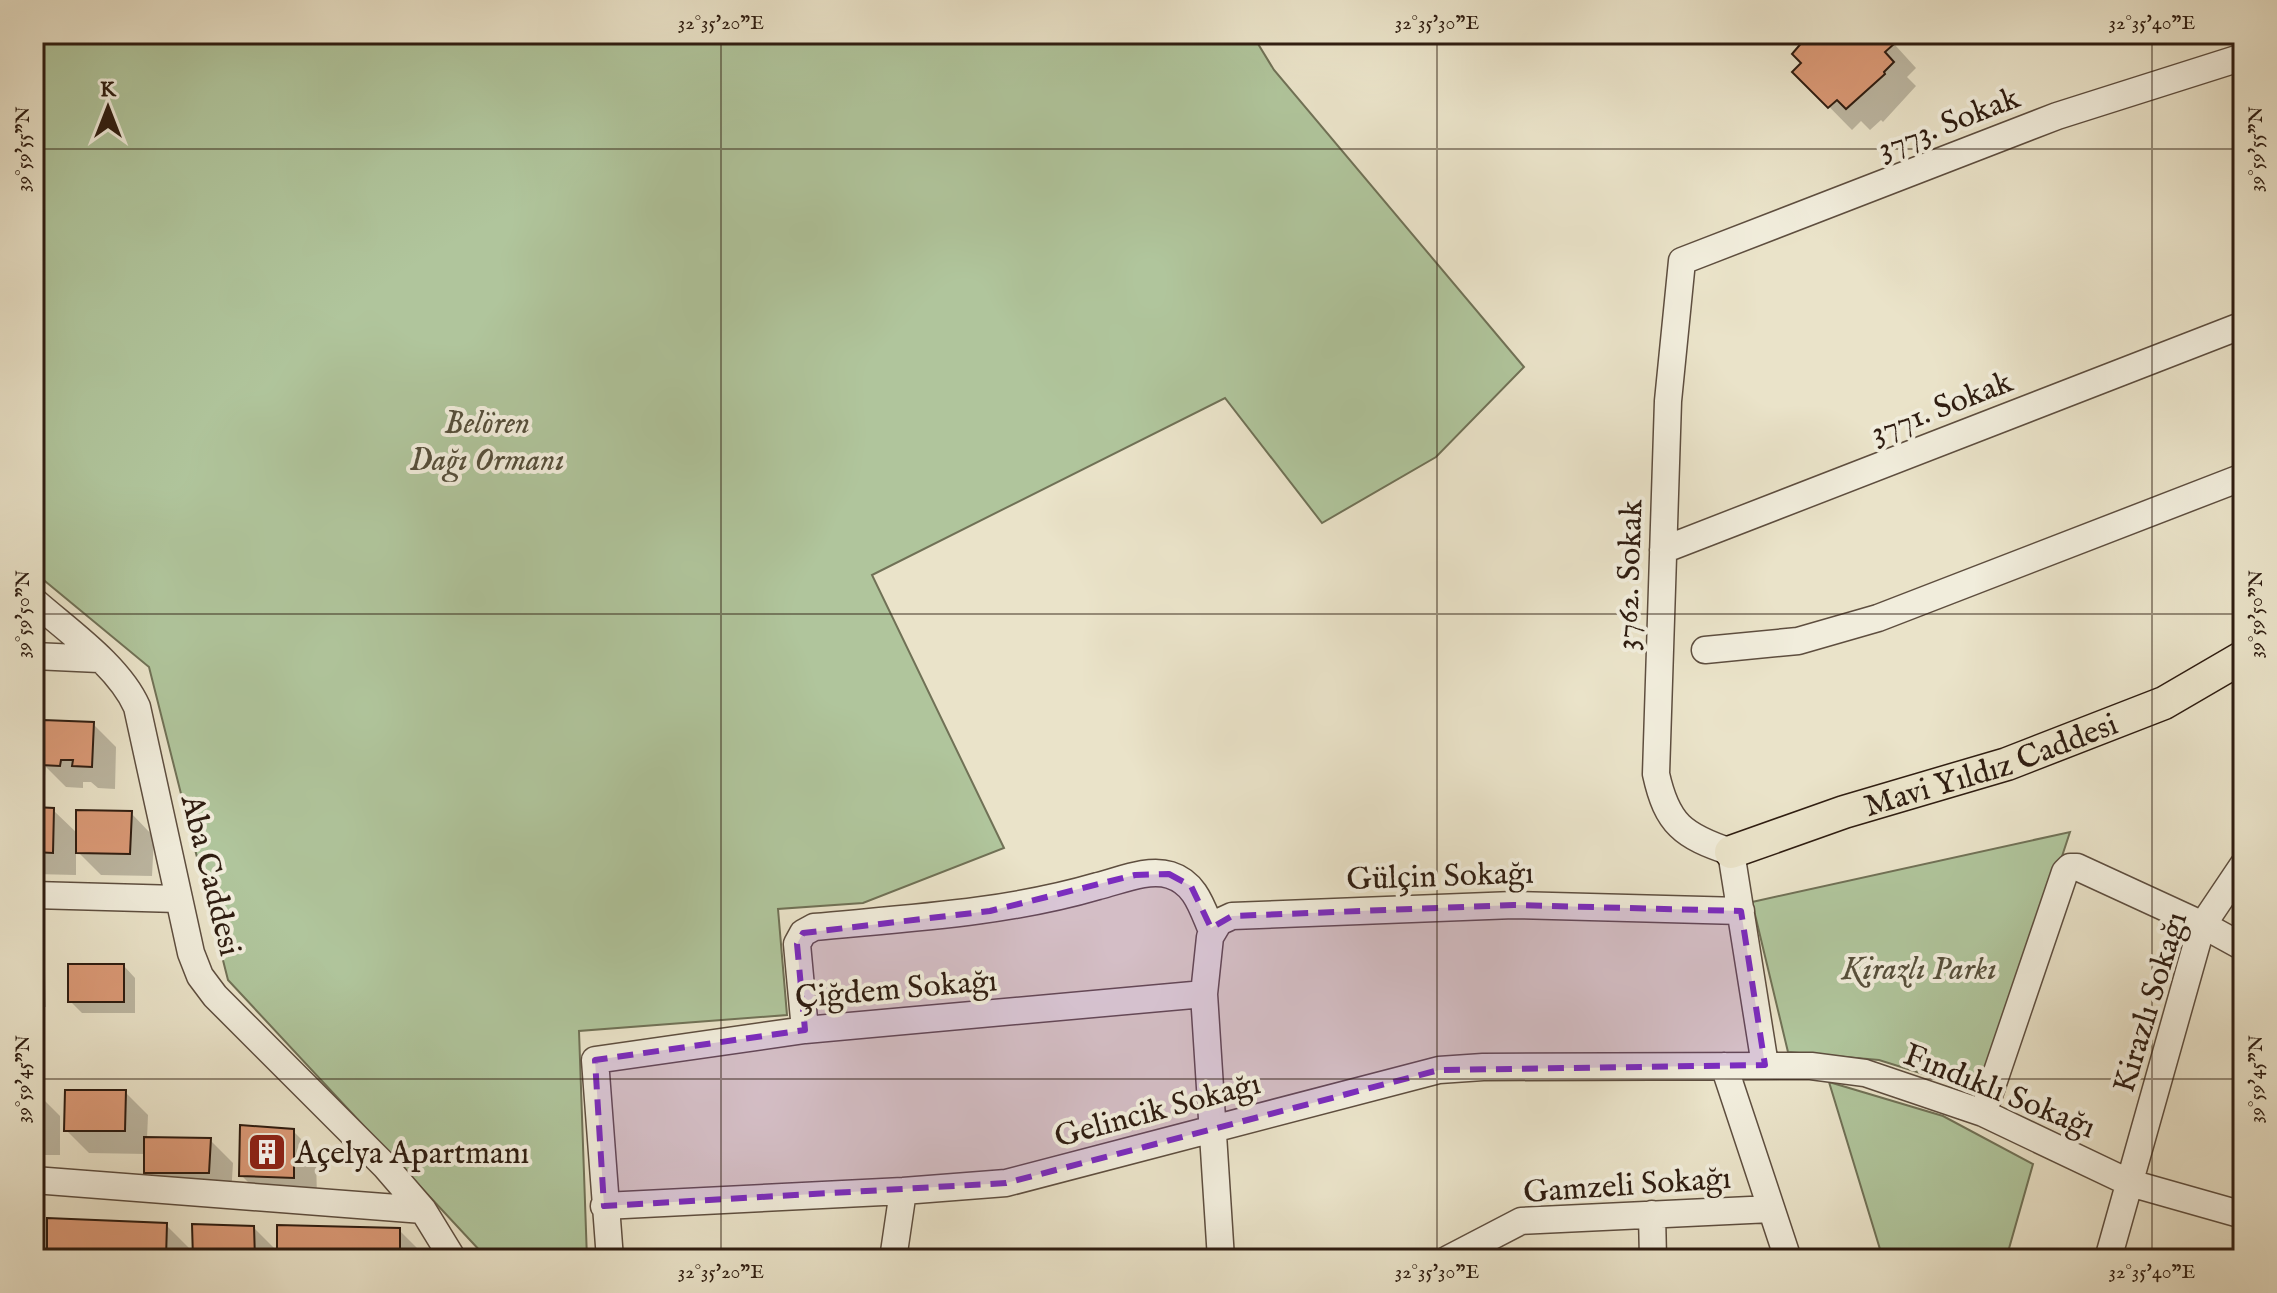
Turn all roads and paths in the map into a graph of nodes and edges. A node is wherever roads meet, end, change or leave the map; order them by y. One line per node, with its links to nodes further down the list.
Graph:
1 (2243, 57): 2 (street, 3773. Sokak)
2 (1682, 261): 5 (street, 3762. Sokak)
3 (2243, 325): 5 (street, 3771. Sokak)
4 (2243, 477): 7 (street)
5 (1663, 550): 11 (street, 3762. Sokak)
6 (34, 601): 10 (street, Aba Caddesi)
7 (1705, 650)
8 (34, 656): 10 (street)
9 (2243, 657): 11 (main road, Mavi Yıldız Caddesi)
10 (99, 659): 14 (street, Aba Caddesi)
11 (1731, 852): 15 (street)
12 (2243, 865): 16 (street, Kirazlı Sokağı)
13 (34, 895): 14 (street)
14 (178, 899): 30 (street, Aba Caddesi)
15 (1741, 911): 17 (street, Gülçin Sokağı); 21 (street)
16 (2203, 925): 18 (street); 23 (street); 26 (street, Kirazlı Sokağı)
17 (1212, 931): 19 (street); 20 (street)
18 (2243, 947)
19 (1204, 994): 20 (street, Çiğdem Sokağı); 24 (street)
20 (805, 1030): 28 (street, Çiğdem Sokağı)
21 (1765, 1065): 22 (street, Fındıklı Sokağı); 23 (street, Fındıklı Sokağı)
22 (1724, 1066): 24 (street, Gelincik Sokağı); 29 (street)
23 (1983, 1113): 26 (street, Fındıklı Sokağı)
24 (1211, 1130): 27 (street, Gelincik Sokağı); 36 (street)
25 (34, 1180): 30 (street)
26 (2130, 1183): 32 (street, Fındıklı Sokağı); 40 (street, Kirazlı Sokağı)
27 (903, 1191): 28 (street, Gelincik Sokağı); 35 (street)
28 (604, 1206): 34 (street)
29 (1771, 1209): 31 (street, Gamzeli Sokağı); 39 (street)
30 (423, 1210): 33 (street, Aba Caddesi)
31 (1652, 1214): 37 (street, Gamzeli Sokağı); 38 (street)
32 (2243, 1215)
33 (453, 1259)
34 (610, 1259)
35 (893, 1259)
36 (1221, 1259)
37 (1448, 1259)
38 (1653, 1259)
39 (1788, 1259)
40 (2108, 1259)

